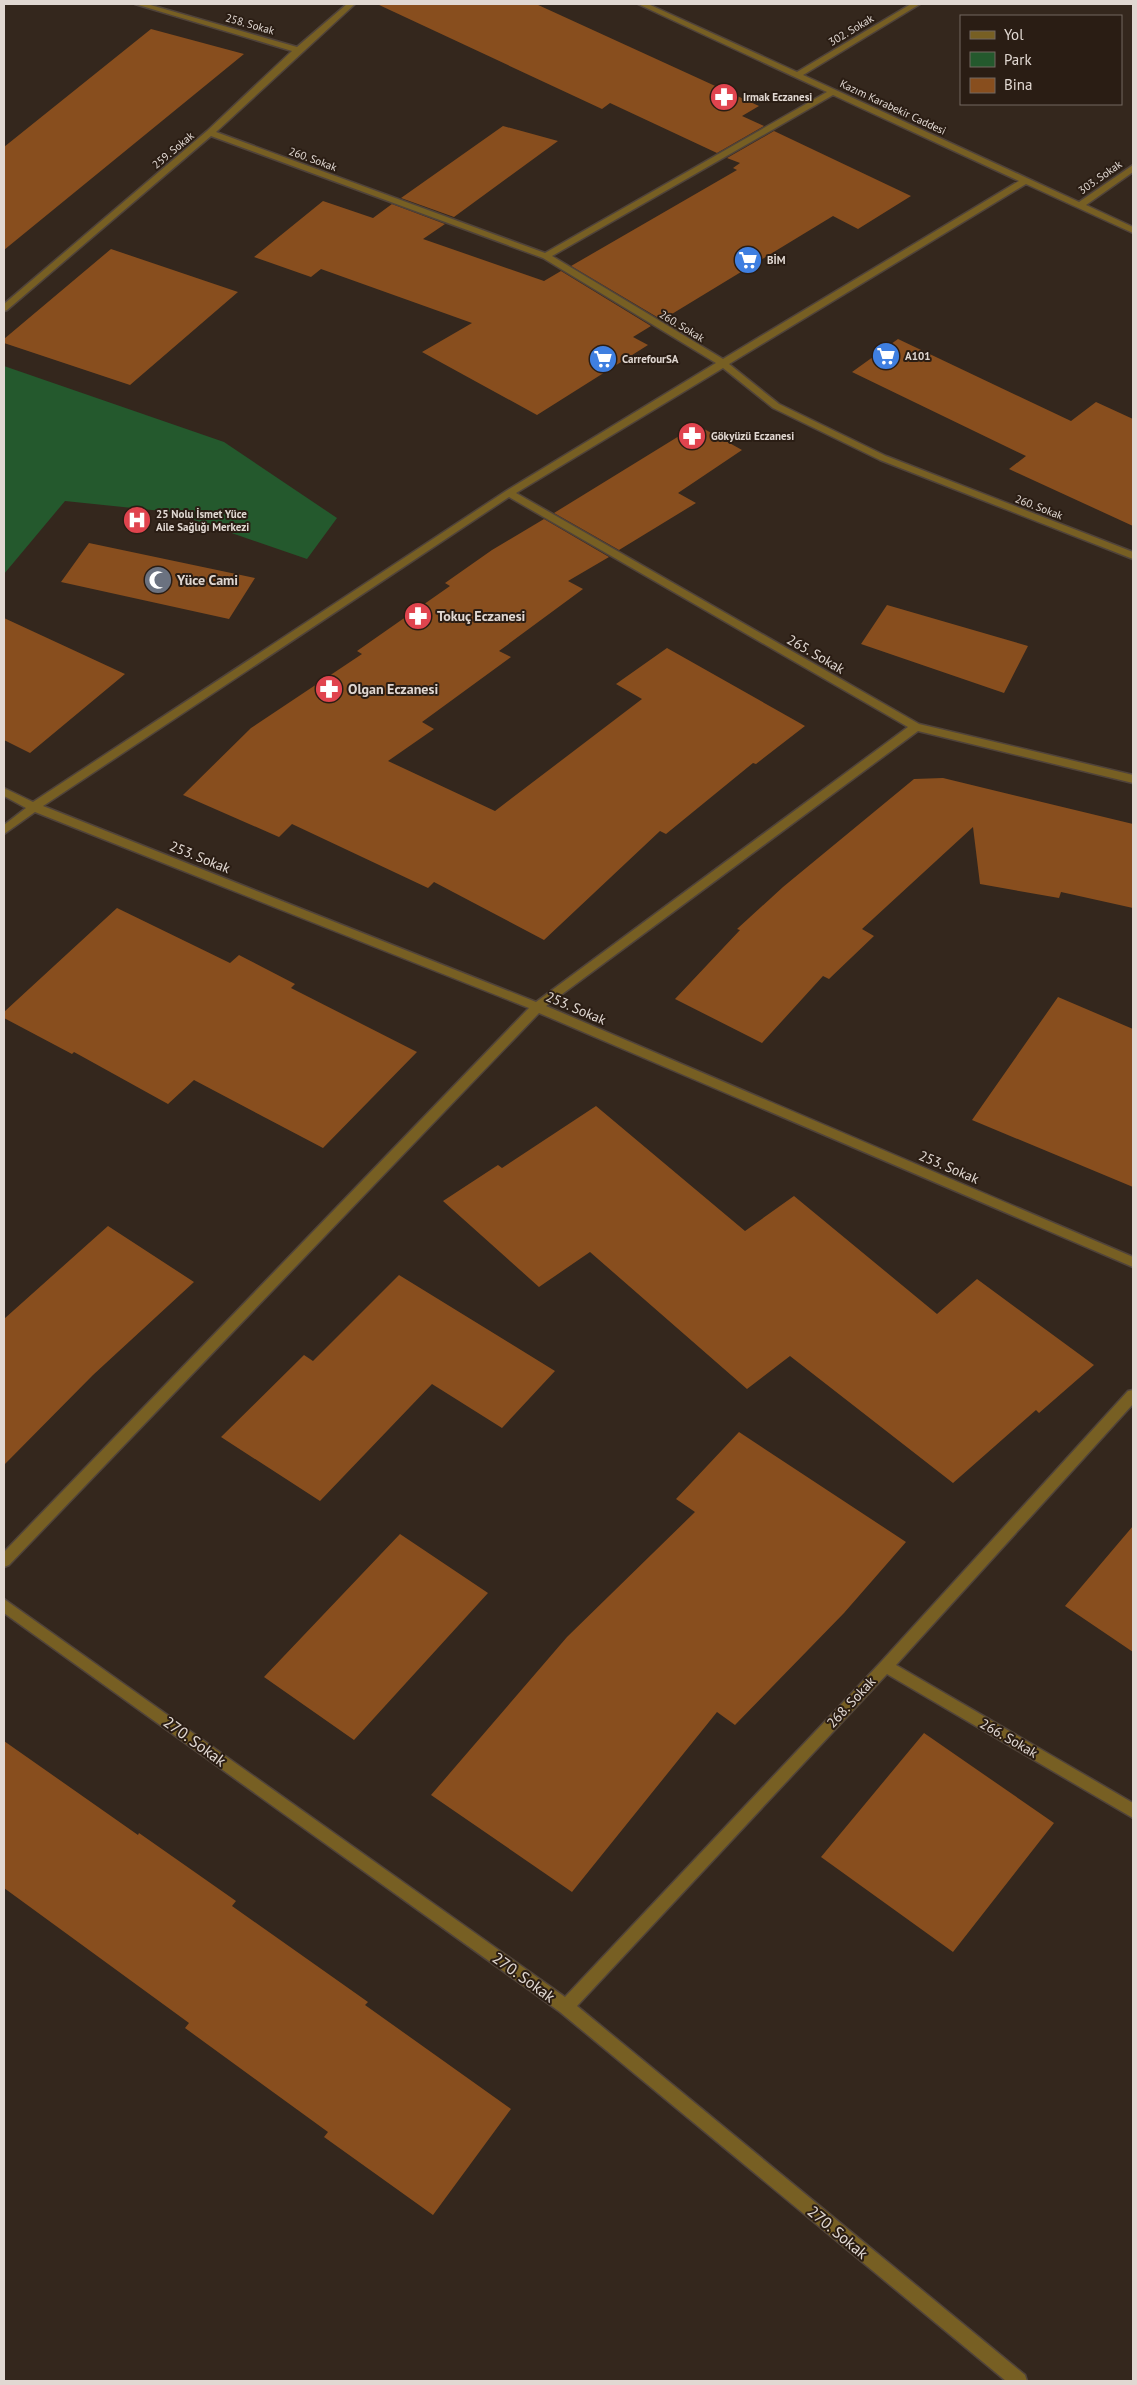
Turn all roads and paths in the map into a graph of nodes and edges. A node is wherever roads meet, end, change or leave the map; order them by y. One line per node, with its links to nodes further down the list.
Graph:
1 (139, 4): 5 (street, 258. Sokak)
2 (352, 4): 5 (street, 259. Sokak)
3 (642, 4): 6 (street, Kazım Karabekir Caddesi)
4 (916, 4): 6 (street, 302. Sokak)
5 (298, 50): 8 (street, 259. Sokak)
6 (798, 75): 7 (street, Kazım Karabekir Caddesi)
7 (833, 92): 10 (street, Kazım Karabekir Caddesi); 13 (street)
8 (210, 133): 13 (street, 260. Sokak); 14 (street, 259. Sokak)
9 (1133, 168): 11 (street, 303. Sokak)
10 (1026, 180): 11 (street, Kazım Karabekir Caddesi); 15 (street)
11 (1080, 205): 12 (street, Kazım Karabekir Caddesi)
12 (1133, 230)
13 (546, 256): 15 (street, 260. Sokak)
14 (4, 308)
15 (724, 364): 16 (street); 17 (street, 260. Sokak)
16 (509, 493): 18 (street, 265. Sokak); 21 (street)
17 (1133, 556)
18 (916, 727): 19 (street, 265. Sokak); 23 (street)
19 (1133, 779)
20 (4, 792): 21 (street, 253. Sokak)
21 (34, 807): 22 (street); 23 (street, 253. Sokak)
22 (4, 830)
23 (536, 1007): 24 (street, 253. Sokak); 26 (street)
24 (1133, 1262)
25 (1133, 1395): 28 (street, 268. Sokak)
26 (4, 1561)
27 (4, 1605): 30 (street, 270. Sokak)
28 (886, 1666): 29 (street, 266. Sokak); 30 (street, 268. Sokak)
29 (1133, 1811)
30 (566, 2007): 31 (street, 270. Sokak)
31 (1019, 2381)

